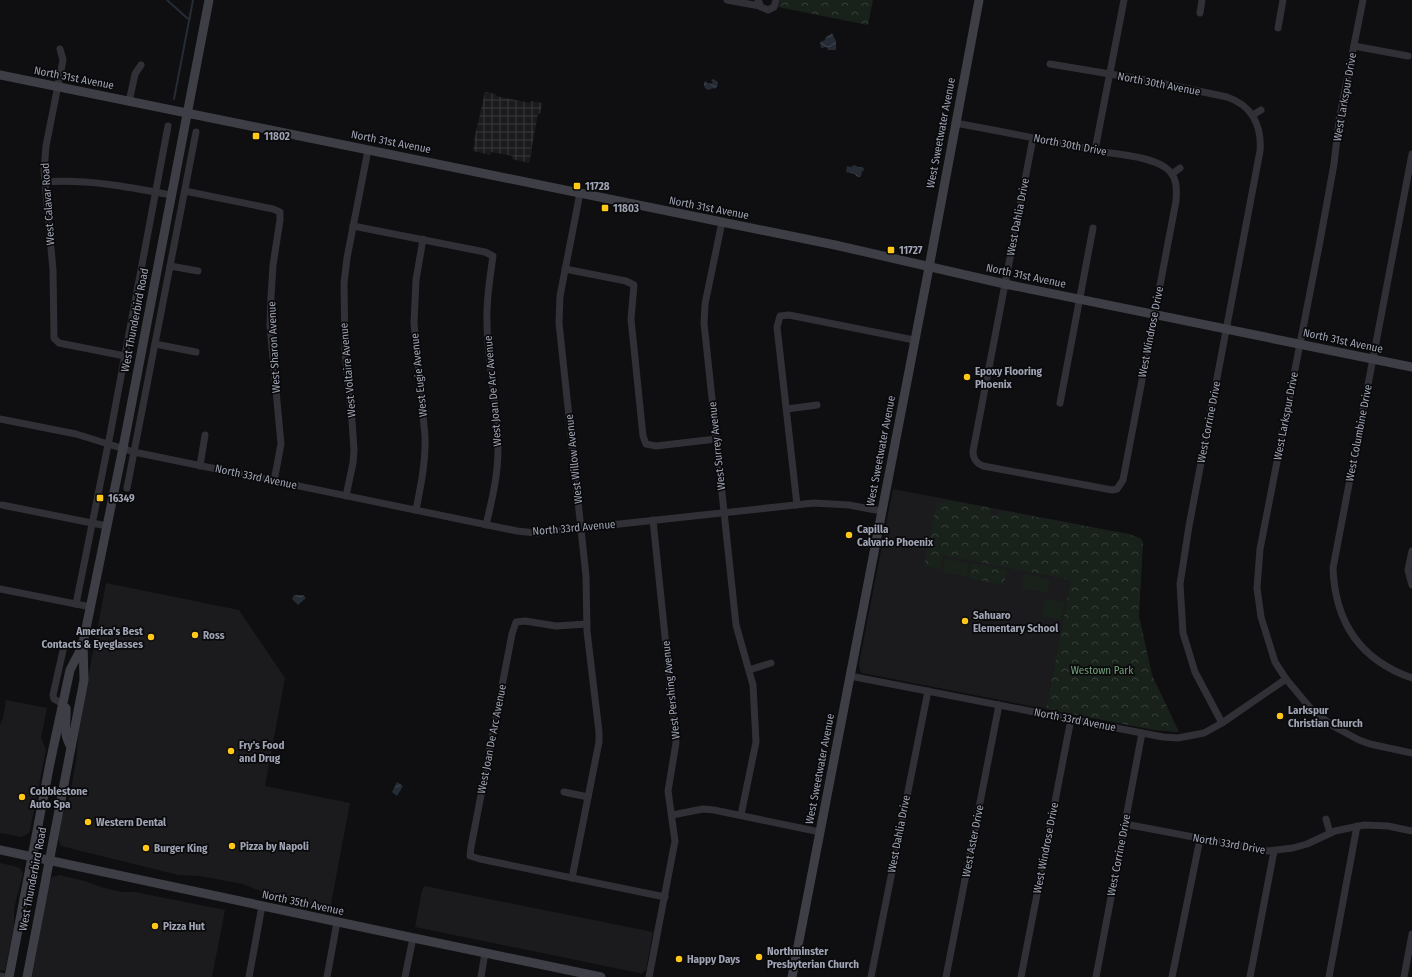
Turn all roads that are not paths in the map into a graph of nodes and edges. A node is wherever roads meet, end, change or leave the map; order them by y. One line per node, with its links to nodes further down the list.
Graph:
1 (209, 0): 22 (street, West Thunderbird Road)
2 (727, 0): 9 (street)
3 (776, 0): 9 (street)
4 (979, 0): 24 (street, West Sweetwater Avenue)
5 (1124, 0): 17 (street)
6 (1202, 0): 10 (street)
7 (1283, 0): 11 (street)
8 (1363, 0): 12 (street, West Larkspur Drive)
9 (759, 3)
10 (1200, 12)
11 (1278, 28)
12 (1354, 46): 14 (street); 52 (street, West Larkspur Drive)
13 (60, 49): 19 (street, West Calavar Road)
14 (1408, 56)
15 (1050, 64): 17 (street, North 30th Avenue)
16 (141, 65): 20 (street)
17 (1110, 74): 23 (street, North 30th Avenue); 29 (street)
18 (0, 75): 19 (street, North 31st Avenue)
19 (58, 87): 20 (street, North 31st Avenue); 33 (street, West Calavar Road)
20 (130, 102): 22 (street, North 31st Avenue)
21 (1261, 110): 23 (street)
22 (187, 113): 28 (street, North 31st Avenue); 37 (street, West Thunderbird Road)
23 (1253, 115): 49 (street, West Corrine Drive)
24 (955, 123): 27 (street, North 30th Drive); 43 (street, West Sweetwater Avenue)
25 (168, 126): 35 (street, West Thunderbird Road)
26 (196, 132): 34 (street)
27 (1033, 138): 29 (street, North 30th Drive); 46 (street, West Dahlia Drive)
28 (368, 150): 36 (street, North 31st Avenue); 39 (street, West Voltaire Avenue)
29 (1095, 150): 32 (street, North 30th Drive)
30 (1412, 154): 55 (street, West Columbine Drive)
31 (1180, 168): 32 (street)
32 (1172, 174): 48 (street, West Windrose Drive)
33 (45, 182): 35 (street); 54 (street, West Calavar Road)
34 (185, 191): 42 (street); 67 (street, West Sharon Avenue)
35 (157, 192): 37 (street); 54 (street, West Thunderbird Road)
36 (580, 193): 38 (street, North 31st Avenue); 44 (street, West Willow Avenue)
37 (171, 195): 64 (street, West Thunderbird Road)
38 (722, 222): 43 (street, North 31st Avenue); 62 (street, West Surrey Avenue)
39 (353, 226): 41 (street); 70 (street, West Voltaire Avenue)
40 (1093, 228): 47 (street)
41 (423, 240): 73 (street, West Eugie Avenue); 78 (street, West Joan De Arc Avenue)
42 (170, 266): 45 (street); 51 (street)
43 (929, 267): 46 (street, North 31st Avenue); 50 (street, West Sweetwater Avenue)
44 (566, 268): 62 (street); 80 (street, West Willow Avenue)
45 (198, 271)
46 (1005, 284): 47 (street, North 31st Avenue); 69 (street, West Dahlia Drive)
47 (1080, 299): 48 (street, North 31st Avenue); 57 (street)
48 (1154, 314): 49 (street, North 31st Avenue); 69 (street, West Windrose Drive)
49 (1227, 329): 52 (street, North 31st Avenue); 98 (street, West Corrine Drive)
50 (914, 340): 59 (street); 74 (street, West Sweetwater Avenue)
51 (155, 344): 53 (street); 65 (street)
52 (1300, 344): 55 (street, North 31st Avenue); 92 (street, West Larkspur Drive)
53 (196, 352)
54 (125, 356): 63 (street, West Thunderbird Road)
55 (1373, 360): 56 (street, North 31st Avenue); 91 (street, West Columbine Drive)
56 (1412, 367)
57 (1060, 403)
58 (817, 405): 59 (street)
59 (786, 409): 72 (street)
60 (0, 419): 63 (street, North 33rd Avenue)
61 (205, 435): 66 (street, North 33rd Avenue)
62 (716, 439): 75 (street, West Surrey Avenue)
63 (108, 443): 64 (street, North 33rd Avenue); 77 (street, West Thunderbird Road)
64 (123, 448): 65 (street, North 33rd Avenue); 79 (street, West Thunderbird Road)
65 (134, 452): 66 (street, North 33rd Avenue); 68 (street)
66 (200, 466): 67 (street, North 33rd Avenue)
67 (274, 481): 70 (street, North 33rd Avenue)
68 (127, 488)
69 (1117, 489)
70 (346, 496): 73 (street, North 33rd Avenue)
71 (2, 505): 77 (street)
72 (796, 505): 74 (street, North 33rd Avenue); 75 (street, North 33rd Avenue)
73 (416, 510): 78 (street, North 33rd Avenue)
74 (881, 511): 90 (street, West Sweetwater Avenue)
75 (724, 512): 76 (street, North 33rd Avenue); 89 (street, West Surrey Avenue)
76 (653, 520): 80 (street, North 33rd Avenue); 104 (street, West Pershing Avenue)
77 (92, 523): 79 (street); 84 (street, West Thunderbird Road)
78 (486, 525): 80 (street, North 33rd Avenue)
79 (107, 526): 85 (street, West Thunderbird Road)
80 (581, 528): 86 (street, West Willow Avenue)
81 (1412, 550): 82 (street)
82 (1412, 584)
83 (0, 589): 84 (street)
84 (76, 604): 85 (street)
85 (90, 608): 87 (street, West Thunderbird Road)
86 (587, 624): 103 (street, West Willow Avenue); 117 (street, West Joan De Arc Avenue)
87 (83, 643): 94 (street, West Thunderbird Road); 95 (street); 100 (street, West Thunderbird Road)
88 (772, 663): 89 (street)
89 (749, 670): 105 (street, West Surrey Avenue)
90 (850, 676): 93 (street, North 33rd Avenue); 110 (street, West Sweetwater Avenue)
91 (1412, 678)
92 (1286, 679): 98 (street, North 33rd Avenue); 101 (street, West Larkspur Drive)
93 (928, 691): 96 (street, North 33rd Avenue); 135 (street, West Dahlia Drive)
94 (65, 692): 95 (street, West Thunderbird Road); 100 (street)
95 (63, 704): 115 (street, West Thunderbird Road)
96 (999, 705): 97 (street, North 33rd Avenue); 136 (street, West Aster Drive)
97 (1071, 719): 99 (street, North 33rd Avenue); 137 (street, West Windrose Drive)
98 (1222, 723): 99 (street, North 33rd Avenue)
99 (1142, 733): 107 (street, West Corrine Drive)
100 (71, 747): 116 (street, West Thunderbird Road)
101 (1412, 753)
102 (564, 792): 103 (street)
103 (588, 797): 117 (street, West Willow Avenue)
104 (672, 815): 105 (street); 118 (street, West Pershing Avenue)
105 (741, 815): 110 (street)
106 (1326, 819): 111 (street)
107 (1125, 824): 112 (street, North 33rd Drive); 138 (street, West Corrine Drive)
108 (1357, 826): 109 (street, North 33rd Drive); 111 (street, North 33rd Drive); 141 (street)
109 (1412, 831)
110 (820, 832): 134 (street, West Sweetwater Avenue)
111 (1330, 833): 114 (street, North 33rd Drive)
112 (1200, 839): 114 (street, North 33rd Drive); 139 (street)
113 (0, 850): 115 (street, North 35th Avenue)
114 (1274, 851): 140 (street)
115 (32, 856): 116 (street, North 35th Avenue); 126 (street, West Thunderbird Road)
116 (49, 860): 119 (street, North 35th Avenue); 127 (street, West Thunderbird Road)
117 (572, 878): 118 (street)
118 (665, 897): 133 (street, West Pershing Avenue)
119 (262, 906): 120 (street, North 35th Avenue); 128 (street)
120 (337, 922): 122 (street, North 35th Avenue); 129 (street)
121 (1412, 934): 142 (street)
122 (413, 938): 123 (street, North 35th Avenue); 130 (street)
123 (485, 953): 131 (street); 132 (street, North 35th Avenue)
124 (0, 976): 125 (street)
125 (5, 977)
126 (10, 977)
127 (27, 977)
128 (249, 977)
129 (327, 977)
130 (405, 977)
131 (480, 977)
132 (601, 977)
133 (649, 977)
134 (792, 977)
135 (872, 977)
136 (946, 977)
137 (1021, 977)
138 (1096, 977)
139 (1172, 977)
140 (1250, 977)
141 (1329, 977)
142 (1404, 977)

